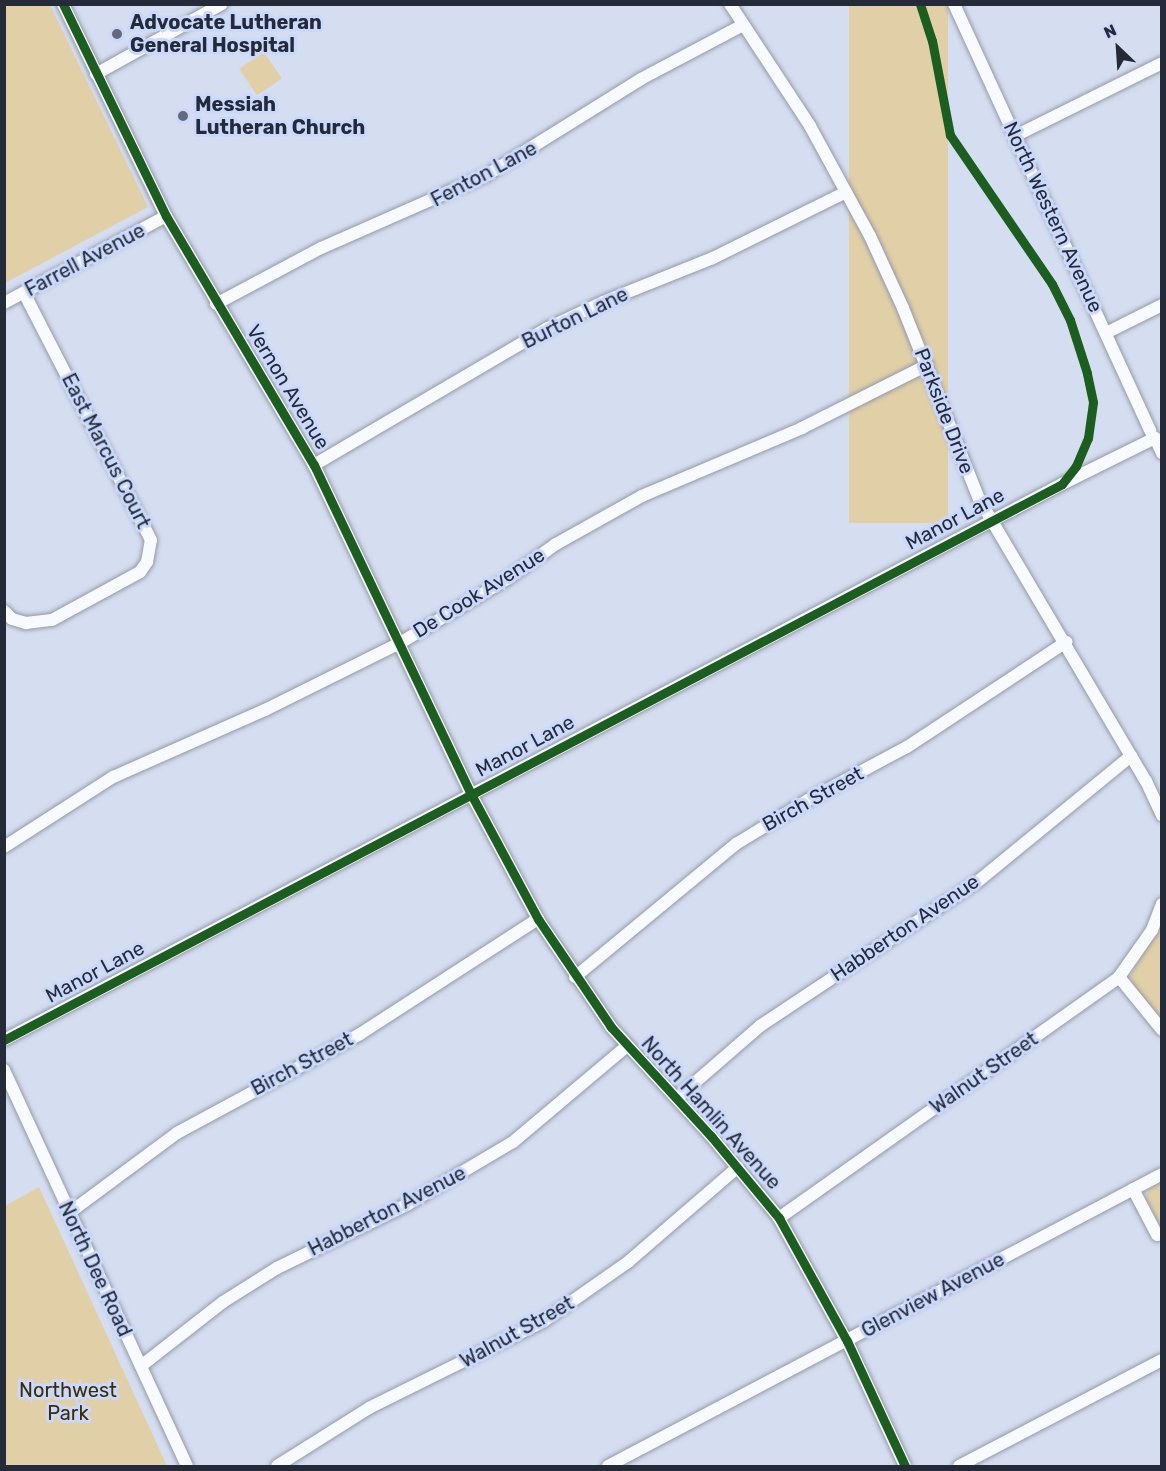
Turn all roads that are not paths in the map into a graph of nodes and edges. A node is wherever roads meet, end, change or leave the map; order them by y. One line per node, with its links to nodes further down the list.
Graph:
1 (63, 4): 7 (street, Vernon Avenue)
2 (222, 4): 7 (street)
3 (730, 4): 5 (street, Parkside Drive)
4 (954, 4): 8 (street, North Western Avenue)
5 (743, 25): 9 (street, Parkside Drive); 13 (street, Fenton Lane)
6 (1161, 63): 8 (street)
7 (96, 74): 10 (street, Vernon Avenue)
8 (1016, 136): 15 (street, North Western Avenue)
9 (846, 192): 16 (street, Parkside Drive); 19 (street, Burton Lane)
10 (166, 216): 11 (street, Farrell Avenue); 13 (street, Vernon Avenue)
11 (24, 293): 12 (street, Farrell Avenue); 21 (street, East Marcus Court)
12 (4, 303)
13 (216, 304): 19 (street, Vernon Avenue)
14 (1161, 305): 15 (street)
15 (1106, 333): 17 (street, North Western Avenue)
16 (927, 365): 20 (street, Parkside Drive); 23 (street, De Cook Avenue)
17 (1152, 434): 18 (street, North Western Avenue); 20 (street, Manor Lane)
18 (1161, 453)
19 (314, 465): 23 (street, Vernon Avenue)
20 (992, 520): 22 (street, Parkside Drive); 25 (street, Manor Lane)
21 (4, 611)
22 (1066, 642): 24 (street, Parkside Drive); 30 (street, Birch Street)
23 (400, 643): 25 (street, Vernon Avenue); 27 (street, De Cook Avenue)
24 (1131, 756): 26 (street, Parkside Drive); 36 (street, Habberton Avenue)
25 (471, 795): 29 (street, North Hamlin Avenue); 33 (street, Manor Lane)
26 (1161, 816)
27 (4, 847)
28 (1161, 904): 31 (street, Walnut Street)
29 (538, 919): 30 (street, North Hamlin Avenue); 40 (street, Birch Street)
30 (574, 977): 34 (street, North Hamlin Avenue)
31 (1119, 977): 32 (street); 41 (street, Walnut Street)
32 (1161, 1030)
33 (4, 1040)
34 (627, 1046): 36 (street, North Hamlin Avenue); 45 (street, Habberton Avenue)
35 (4, 1070): 40 (street, North Dee Road)
36 (677, 1098): 37 (street, North Hamlin Avenue)
37 (738, 1167): 41 (street, North Hamlin Avenue); 47 (street, Walnut Street)
38 (1161, 1174): 39 (street, Glenview Avenue)
39 (1133, 1189): 42 (street); 43 (street, Glenview Avenue)
40 (69, 1213): 45 (street, North Dee Road)
41 (779, 1218): 43 (street, North Hamlin Avenue)
42 (1157, 1235)
43 (847, 1341): 48 (street, Glenview Avenue); 49 (street, North Hamlin Avenue)
44 (1161, 1360): 50 (street)
45 (141, 1366): 46 (street, North Dee Road)
46 (187, 1467)
47 (277, 1467)
48 (608, 1467)
49 (905, 1467)
50 (958, 1467)

